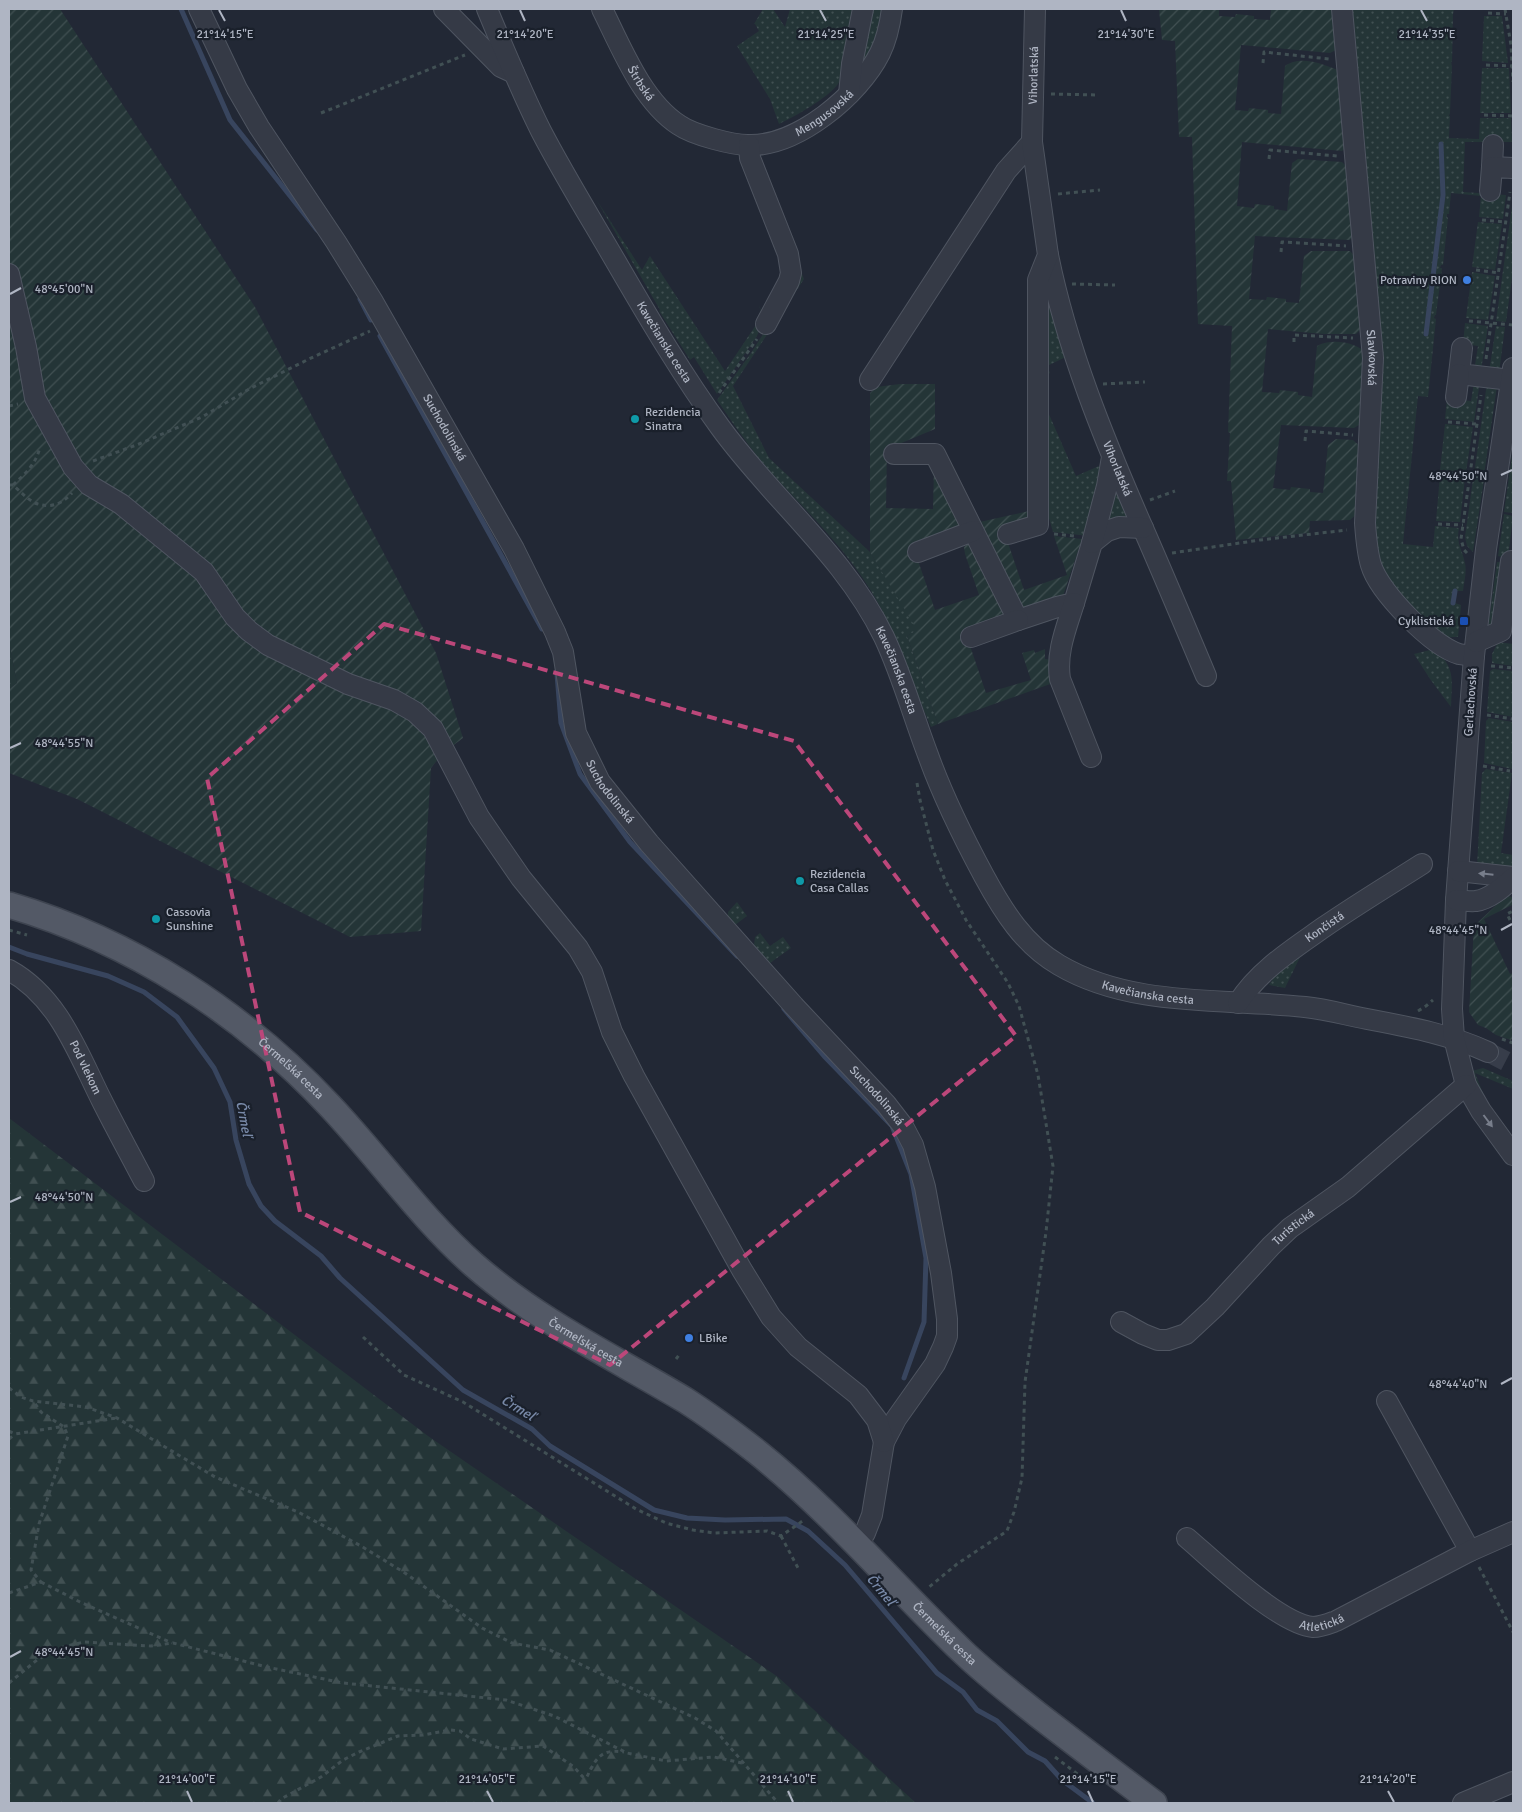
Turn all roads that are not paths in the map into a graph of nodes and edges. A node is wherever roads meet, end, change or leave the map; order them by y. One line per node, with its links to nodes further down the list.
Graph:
1 (199, 9): 54 (street, Suchodolinská)
2 (444, 9): 9 (street)
3 (487, 9): 9 (street, Kavečianska cesta)
4 (602, 9): 11 (street, Štrbská)
5 (863, 9): 10 (street)
6 (892, 9): 10 (street, Mengusovská)
7 (1035, 9): 12 (street, Vihorlatská)
8 (1342, 9): 37 (street, Slavkovská)
9 (514, 73): 46 (street, Kavečianska cesta)
10 (849, 94): 13 (street, Mengusovská)
11 (703, 136): 13 (street, Mengusovská)
12 (1032, 142): 18 (street, Vihorlatská); 24 (street)
13 (749, 145): 20 (street)
14 (1493, 145): 15 (street)
15 (1492, 167): 16 (street); 17 (street)
16 (1513, 168)
17 (1490, 191)
18 (1048, 255): 27 (street, Vihorlatská); 30 (street, Vihorlatská)
19 (9, 274): 54 (street)
20 (766, 324)
21 (1462, 348): 22 (street)
22 (1459, 374): 23 (street); 25 (street)
23 (1512, 374): 37 (street, Gerlachovská)
24 (870, 380)
25 (1456, 397)
26 (894, 454): 29 (street)
27 (1112, 457): 28 (street, Vihorlatská); 31 (street)
28 (1143, 528): 31 (street); 38 (street, Vihorlatská)
29 (974, 532): 32 (street); 35 (street)
30 (1008, 534)
31 (1088, 540): 34 (street)
32 (918, 552)
33 (1513, 562): 37 (street)
34 (1074, 604): 35 (street); 39 (street)
35 (1018, 620): 36 (street)
36 (970, 637)
37 (1479, 655): 41 (street, Gerlachovská)
38 (1206, 676)
39 (1091, 756)
40 (1422, 864): 46 (street, Končistá)
41 (1458, 871): 42 (street, one-way to 41); 43 (street, Gerlachovská)
42 (1513, 877): 43 (street)
43 (1456, 900): 47 (street, Gerlachovská)
44 (9, 905): 57 (main road, Čermeľská cesta)
45 (9, 970): 51 (street, Pod vlekom)
46 (1238, 1003): 47 (street, Kavečianska cesta)
47 (1454, 1038): 48 (street, Kavečianska cesta); 49 (street)
48 (1492, 1045)
49 (1466, 1085): 50 (street, one-way to 50); 52 (street, Turistická)
50 (1513, 1155)
51 (144, 1181)
52 (1121, 1322)
53 (1387, 1401): 58 (street)
54 (884, 1442): 57 (street, Suchodolinská)
55 (1513, 1532): 58 (street, Atletická)
56 (1187, 1538): 58 (street, Atletická)
57 (858, 1544): 60 (main road, Čermeľská cesta)
58 (1470, 1551)
59 (1513, 1782): 61 (street)
60 (1154, 1803)
61 (1463, 1803)

